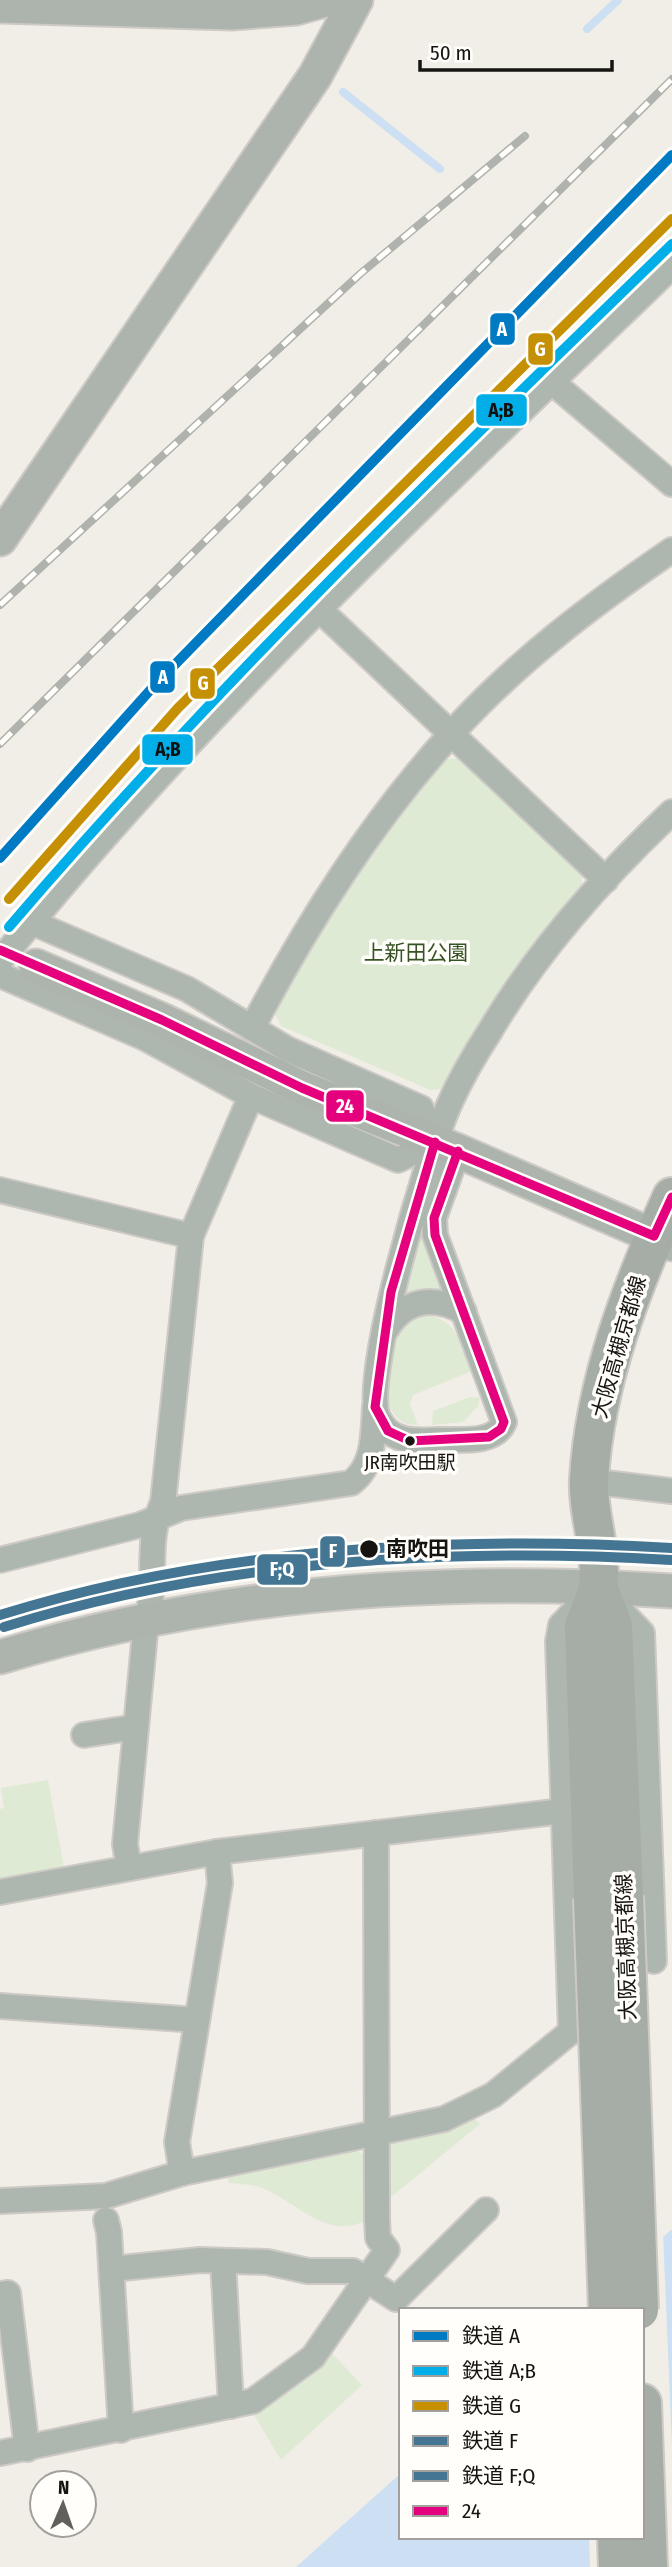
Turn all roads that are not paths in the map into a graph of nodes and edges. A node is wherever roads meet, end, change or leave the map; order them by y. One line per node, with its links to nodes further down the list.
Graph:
1 (324, 0): 4 (street)
2 (356, 0): 8 (street)
3 (0, 6): 4 (street)
4 (224, 7)
5 (672, 266): 6 (street)
6 (552, 382): 7 (street); 10 (street)
7 (672, 484)
8 (0, 539)
9 (672, 550): 11 (street)
10 (320, 610): 11 (street); 14 (street)
11 (452, 733): 13 (street); 18 (street)
12 (672, 812): 13 (street)
13 (606, 880): 20 (street)
14 (31, 922): 15 (street); 18 (street)
15 (0, 961)
16 (36, 966): 20 (street)
17 (0, 975): 19 (street)
18 (251, 1028): 20 (street)
19 (251, 1096): 20 (street); 23 (street)
20 (446, 1147): 24 (street); 25 (street); 26 (street)
21 (0, 1190): 23 (street)
22 (672, 1197): 24 (main road, 大阪高槻京都線)
23 (191, 1236): 30 (street)
24 (663, 1240): 28 (main road, 大阪高槻京都線)
25 (464, 1312): 26 (street); 27 (street)
26 (385, 1331): 27 (street)
27 (374, 1407): 30 (street)
28 (589, 1482): 29 (street); 32 (main road, 大阪高槻京都線)
29 (672, 1491)
30 (156, 1518): 31 (street); 34 (street)
31 (0, 1560)
32 (598, 1587): 33 (street); 34 (street); 38 (street); 43 (main road, 大阪高槻京都線); 44 (street)
33 (672, 1591)
34 (146, 1622): 35 (street); 36 (street)
35 (0, 1657)
36 (136, 1727): 37 (street); 41 (street)
37 (84, 1735)
38 (563, 1811): 39 (street); 47 (street)
39 (376, 1833): 40 (street); 48 (street)
40 (217, 1852): 41 (street); 46 (street)
41 (129, 1868): 42 (street)
42 (0, 1892)
43 (609, 1897): 57 (main road, 大阪高槻京都線, bridge); 58 (main road, 大阪高槻京都線, bridge)
44 (663, 1956): 47 (street)
45 (0, 2006): 46 (street)
46 (197, 2020): 49 (street)
47 (572, 2032): 48 (street)
48 (377, 2134): 49 (street); 55 (street)
49 (182, 2173): 50 (street)
50 (0, 2201)
51 (486, 2210): 55 (street)
52 (106, 2220): 54 (street)
53 (223, 2261): 54 (street); 55 (street); 59 (street)
54 (112, 2269): 60 (street)
55 (368, 2280): 59 (street)
56 (0, 2294): 61 (street)
57 (608, 2308)
58 (639, 2308)
59 (231, 2406): 60 (street)
60 (121, 2430): 61 (street)
61 (27, 2449): 62 (street)
62 (0, 2453)
63 (644, 2458): 66 (main road)
64 (617, 2539): 65 (main road)
65 (618, 2567)
66 (648, 2567)

